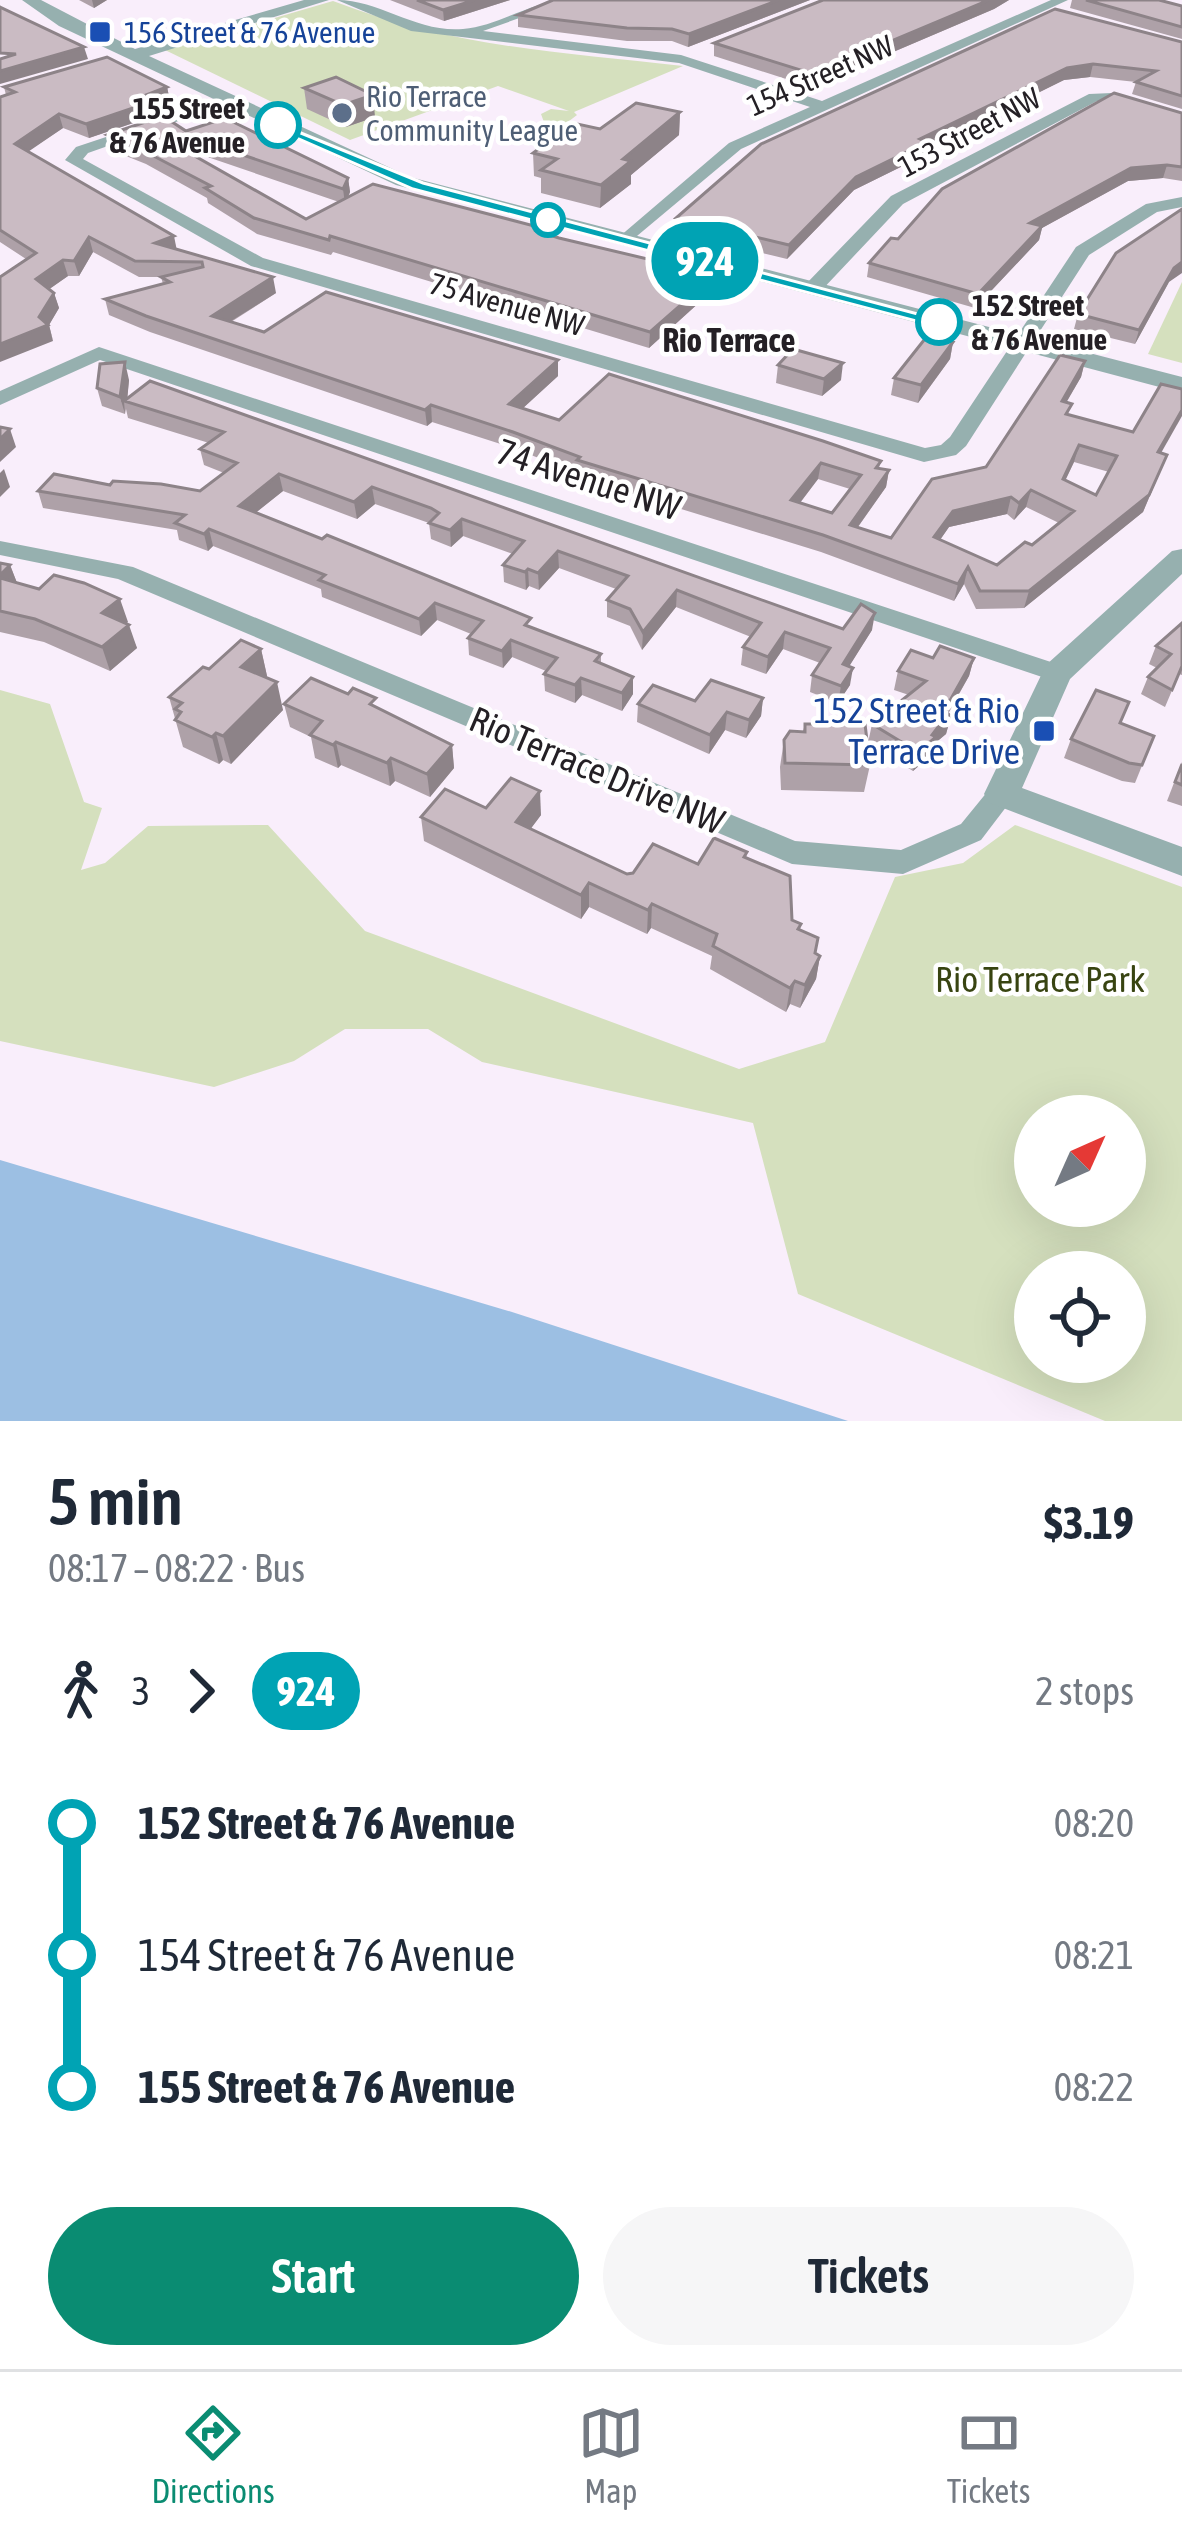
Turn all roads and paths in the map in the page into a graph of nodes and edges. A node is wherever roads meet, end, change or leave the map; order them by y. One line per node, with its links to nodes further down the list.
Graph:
1 (31, 0): 8 (street)
2 (321, 0): 8 (street)
3 (343, 0): 6 (street)
4 (564, 0): 6 (street)
5 (1062, 7): 11 (street, 154 Street NW)
6 (458, 35): 9 (street)
7 (703, 50): 9 (street)
8 (123, 58): 10 (street)
9 (681, 59): 11 (street)
10 (228, 100): 14 (street); 16 (street, 75 Avenue NW)
11 (824, 107): 14 (street, 154 Street NW)
12 (1182, 119): 15 (street, 153 Street NW)
13 (1177, 202): 16 (street)
14 (625, 241): 15 (street)
15 (812, 289): 16 (street)
16 (1022, 343): 17 (street)
17 (1182, 385)
18 (0, 399): 21 (street, 74 Avenue NW)
19 (0, 548): 22 (street, Rio Terrace Drive NW)
20 (1182, 558): 21 (street)
21 (1057, 673): 22 (street)
22 (1002, 794): 23 (street)
23 (1182, 862)

